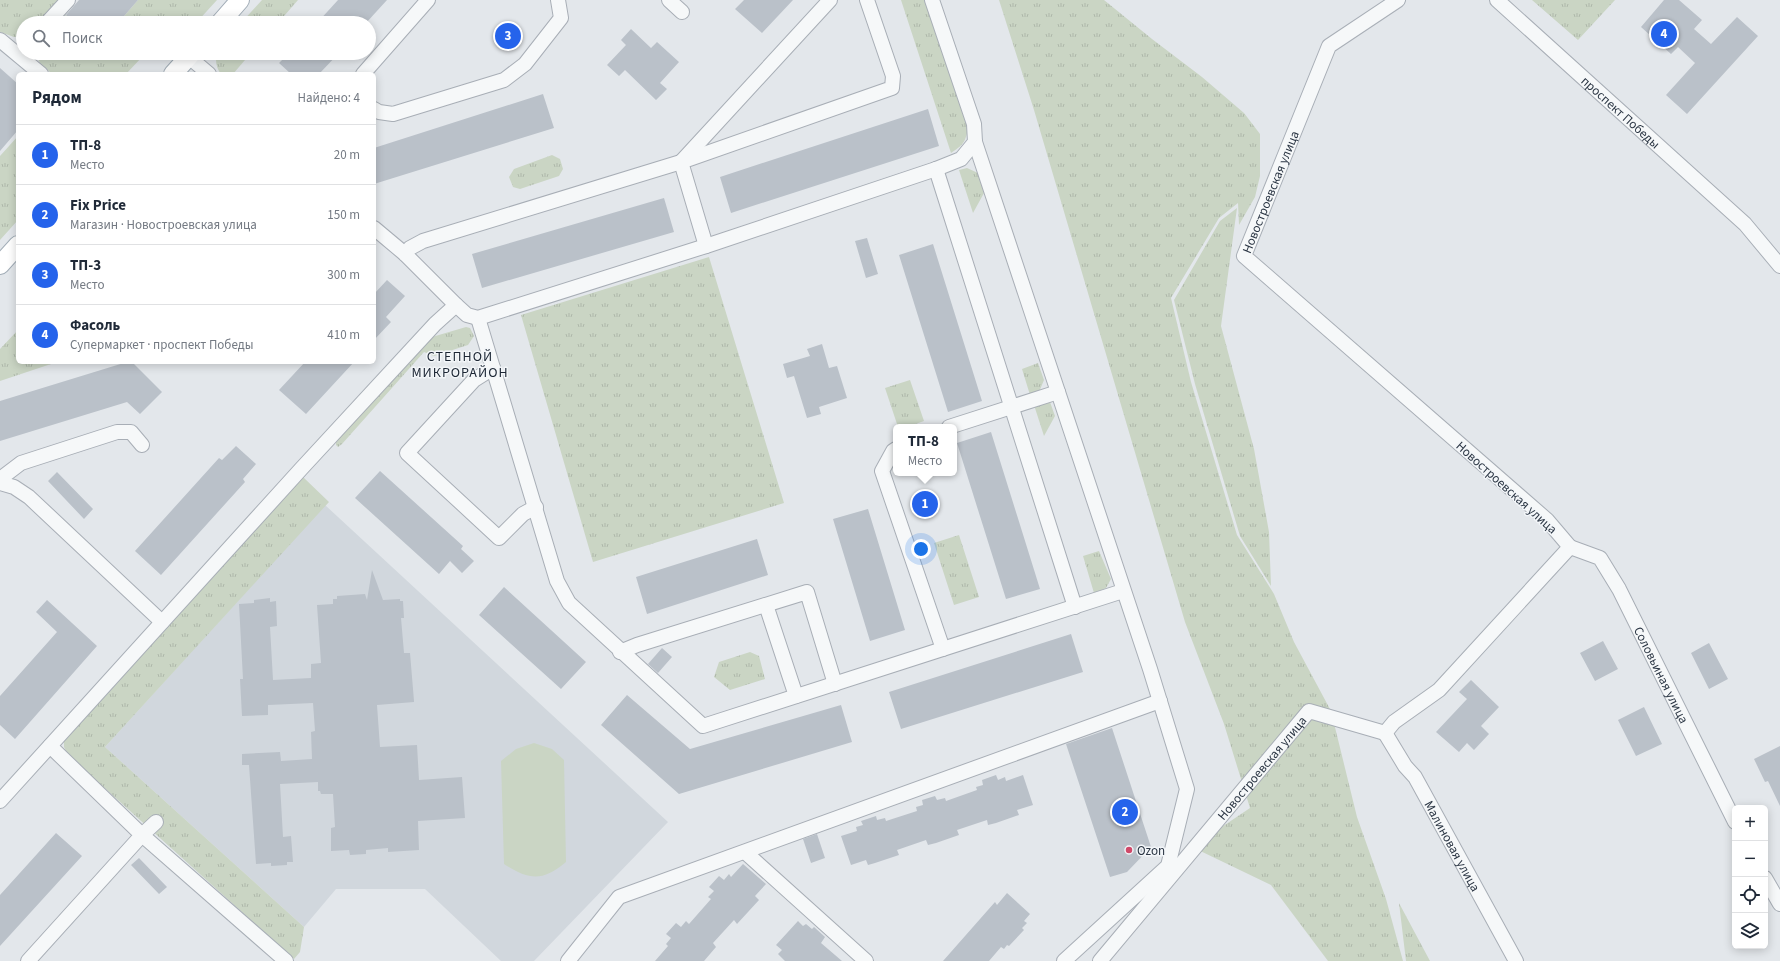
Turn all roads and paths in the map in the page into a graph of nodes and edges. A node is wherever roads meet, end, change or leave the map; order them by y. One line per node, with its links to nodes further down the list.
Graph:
1 (68, 0): 12 (street)
2 (240, 0): 13 (main road)
3 (428, 0): 16 (street)
4 (558, 0): 25 (street)
5 (669, 0): 11 (street)
6 (830, 0): 27 (street)
7 (867, 0): 27 (street)
8 (932, 0): 26 (street)
9 (1398, 0): 46 (street, Новостроевская улица)
10 (1497, 0): 34 (street, проспект Победы)
11 (682, 12)
12 (53, 16)
13 (226, 16)
14 (0, 40): 15 (street)
15 (16, 47)
16 (376, 59)
17 (29, 60): 21 (street)
18 (186, 60): 22 (main road)
19 (195, 60): 23 (street)
20 (375, 60): 24 (street)
21 (39, 72)
22 (175, 72)
23 (206, 72)
24 (365, 72)
25 (376, 110)
26 (975, 142): 28 (street); 38 (street)
27 (681, 162): 30 (street); 32 (street)
28 (936, 169): 30 (street); 39 (street)
29 (376, 230): 32 (street)
30 (706, 246): 36 (street)
31 (16, 247): 33 (main road)
32 (405, 254): 35 (street)
33 (0, 265)
34 (1780, 266)
35 (456, 305): 36 (street); 50 (street)
36 (478, 318): 37 (street)
37 (493, 368): 45 (street); 45 (street)
38 (1058, 392): 39 (street); 47 (street)
39 (1012, 406): 40 (street); 49 (street)
40 (957, 424)
41 (142, 445): 43 (street)
42 (893, 451): 51 (street)
43 (0, 479)
44 (0, 483): 50 (street)
45 (536, 506): 52 (street)
46 (1570, 547): 56 (street); 59 (street, Соловьиная улица)
47 (1123, 591): 49 (street); 55 (street)
48 (766, 605): 52 (street); 53 (street); 54 (street)
49 (1075, 607): 51 (street)
50 (162, 622): 57 (street)
51 (942, 649): 53 (street)
52 (620, 652): 54 (street)
53 (835, 684): 54 (street)
54 (796, 696)
55 (1160, 701): 62 (street); 69 (street)
56 (1385, 733): 70 (street, Новостроевская улица); 71 (street, Малиновая улица)
57 (50, 746): 58 (street); 61 (street)
58 (0, 801)
59 (1732, 816)
60 (156, 822): 61 (street)
61 (142, 835): 65 (street); 66 (street)
62 (745, 852): 67 (street); 68 (street)
63 (1768, 883): 64 (street)
64 (1780, 904)
65 (283, 960)
66 (28, 961)
67 (568, 961)
68 (866, 961)
69 (1064, 961)
70 (1100, 961)
71 (1516, 961)

